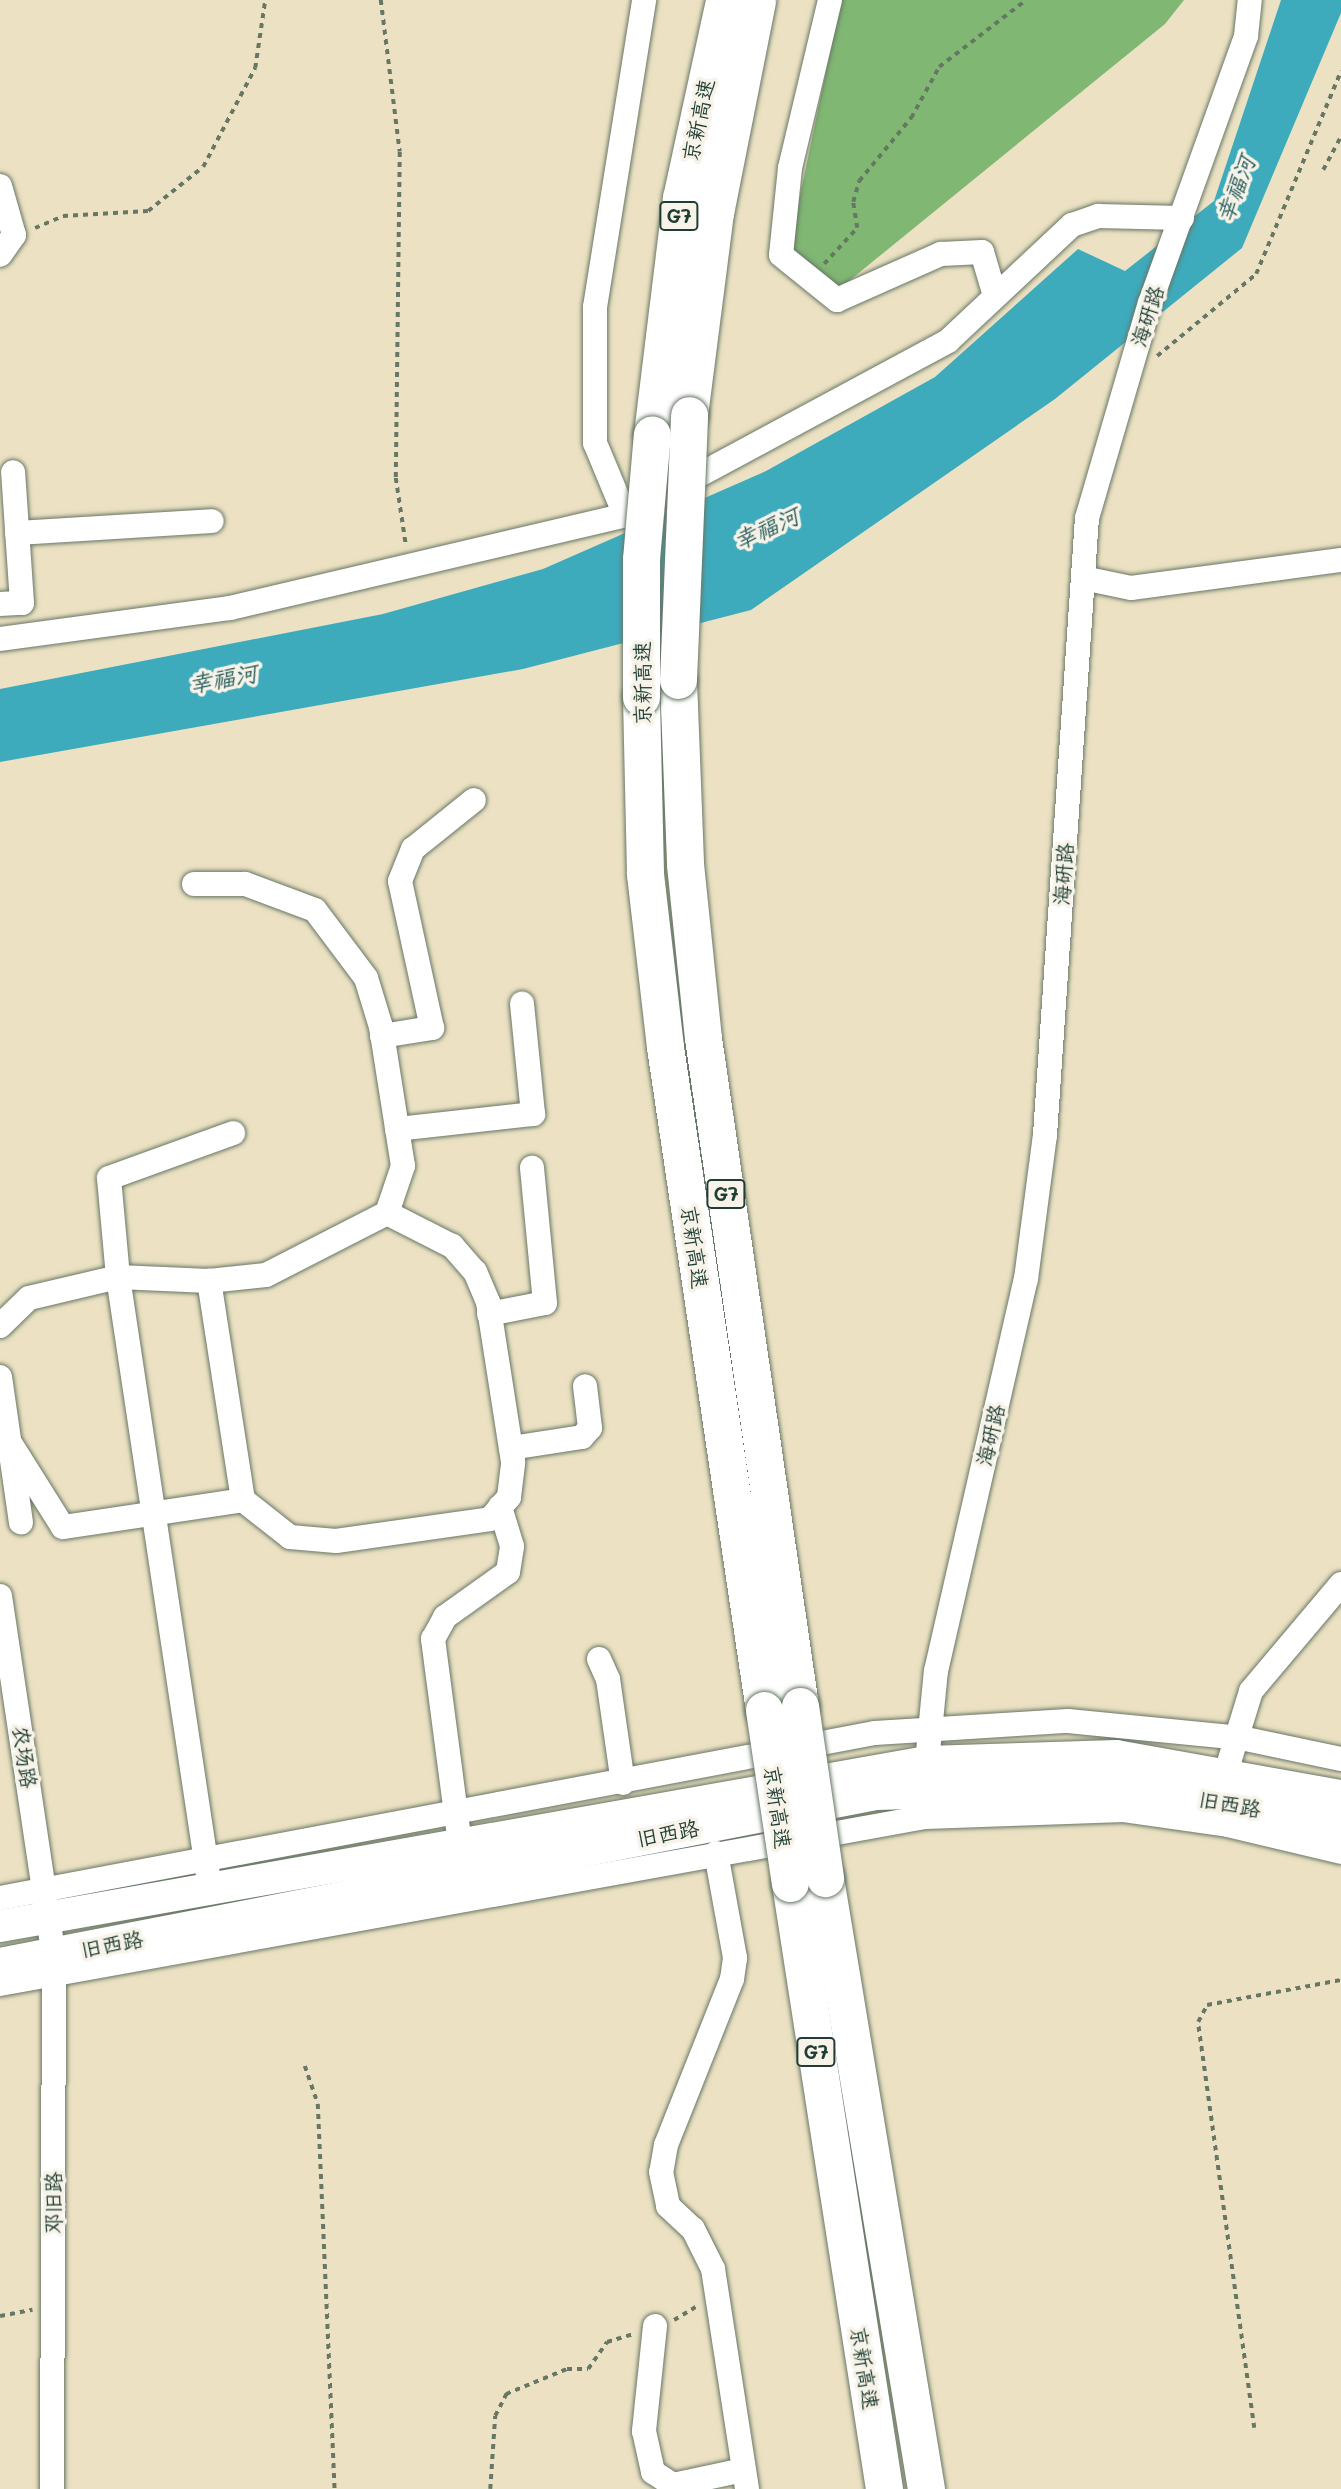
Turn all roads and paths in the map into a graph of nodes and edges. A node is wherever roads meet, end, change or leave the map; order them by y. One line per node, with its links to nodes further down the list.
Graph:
1 (265, 0): 14 (path)
2 (381, 0): 23 (path)
3 (644, 0): 19 (street)
4 (724, 0): 62 (highway, 京新高速 / G7, bridge)
5 (757, 0): 62 (highway, 京新高速 / G7, bridge)
6 (830, 0): 15 (street)
7 (1026, 0): 15 (path)
8 (1250, 0): 13 (street, 海研路)
9 (1341, 71): 17 (path)
10 (1341, 136): 11 (path)
11 (1323, 170)
12 (0, 186): 14 (street)
13 (1182, 218): 16 (street); 17 (street, 海研路)
14 (7, 245)
15 (812, 280): 16 (street)
16 (995, 296): 19 (street)
17 (1128, 379): 24 (street, 海研路)
18 (13, 472): 21 (street)
19 (625, 515): 23 (street)
20 (212, 521): 21 (street)
21 (17, 533): 25 (street)
22 (1341, 560): 24 (street)
23 (408, 564): 26 (street)
24 (1083, 578): 50 (street, 海研路)
25 (0, 604)
26 (0, 639)
27 (474, 800): 30 (street)
28 (194, 884): 30 (street)
29 (522, 1004): 31 (street)
30 (382, 1036): 31 (street)
31 (397, 1129): 34 (street)
32 (233, 1133): 35 (street)
33 (532, 1168): 37 (street)
34 (387, 1213): 36 (street); 37 (street)
35 (118, 1277): 36 (street); 38 (street); 45 (street)
36 (209, 1281): 43 (street)
37 (489, 1314): 42 (street)
38 (0, 1326)
39 (0, 1377): 41 (street)
40 (585, 1386): 42 (street)
41 (10, 1443): 45 (street); 46 (street)
42 (511, 1448): 44 (street)
43 (243, 1500): 44 (street); 45 (street)
44 (500, 1507): 58 (street)
45 (153, 1514): 61 (street)
46 (21, 1522)
47 (1341, 1584): 51 (street)
48 (0, 1596): 64 (street, 农场路)
49 (599, 1659): 55 (street)
50 (930, 1729): 51 (street); 53 (street, 海研路); 55 (street)
51 (1241, 1738): 52 (street); 54 (street)
52 (1341, 1759)
53 (927, 1762): 54 (main road, 旧西路); 58 (main road, 旧西路)
54 (1226, 1772): 56 (main road, 旧西路)
55 (623, 1783): 58 (street)
56 (1341, 1796)
57 (1341, 1826): 67 (main road, 旧西路)
58 (458, 1829): 61 (main road, 旧西路)
59 (1341, 1852): 60 (street)
60 (716, 1853): 67 (street); 71 (street)
61 (208, 1875): 64 (main road, 旧西路)
62 (807, 1880): 80 (highway, 京新高速 / G7); 81 (highway, 京新高速 / G7)
63 (0, 1898): 64 (street)
64 (47, 1905): 65 (main road, 旧西路); 67 (street, 邓旧路)
65 (0, 1926)
66 (0, 1964): 67 (main road, 旧西路)
67 (54, 1966): 69 (street); 72 (street, 邓旧路)
68 (1341, 1980): 75 (path)
69 (0, 1984)
70 (305, 2066): 78 (path)
71 (715, 2284): 74 (path); 76 (street)
72 (52, 2306): 73 (path); 77 (street, 邓旧路)
73 (0, 2316)
74 (655, 2326): 76 (street); 79 (path)
75 (1254, 2428)
76 (745, 2479)
77 (52, 2489)
78 (335, 2489)
79 (490, 2489)
80 (884, 2489)
81 (926, 2489)

